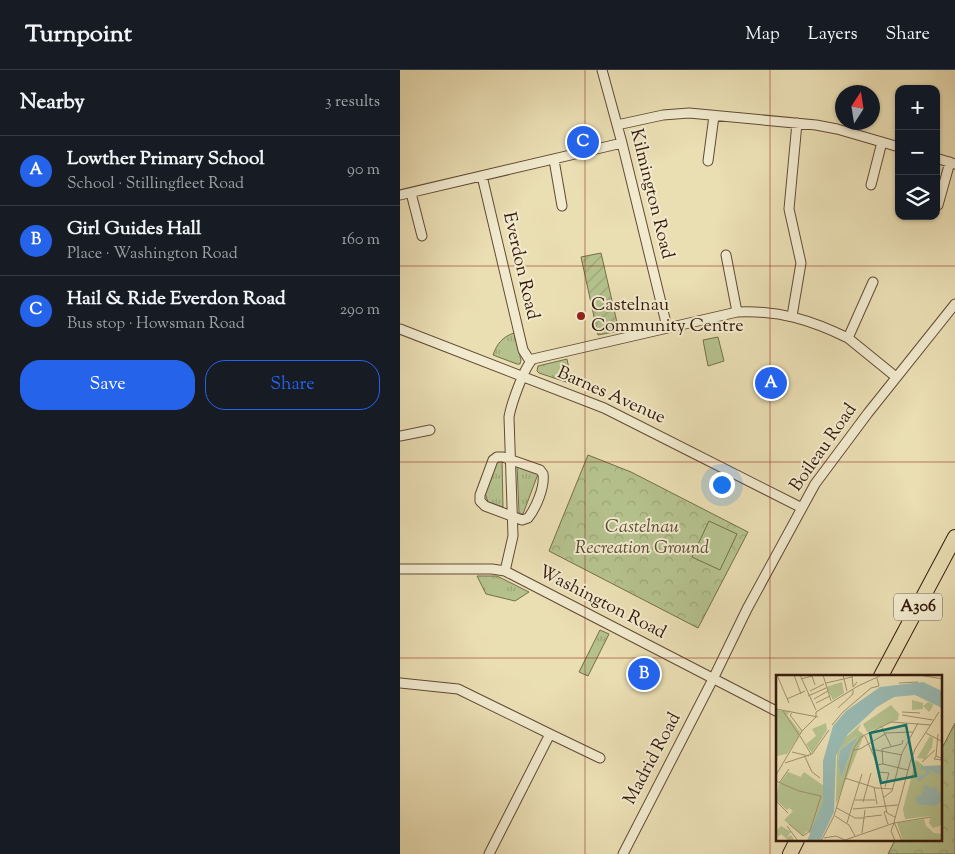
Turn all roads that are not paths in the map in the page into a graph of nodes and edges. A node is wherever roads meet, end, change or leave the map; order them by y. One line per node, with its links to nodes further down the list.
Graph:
1 (602, 70): 4 (street, Kilmington Road)
2 (714, 116): 3 (street); 4 (street); 10 (street)
3 (797, 123): 5 (street); 23 (street)
4 (617, 124): 6 (street, Kilmington Road)
5 (882, 142): 7 (street); 13 (street)
6 (622, 143): 9 (street); 24 (street, Kilmington Road)
7 (895, 146)
8 (940, 159): 11 (street)
9 (554, 160): 12 (street); 17 (street)
10 (708, 161)
11 (952, 163): 16 (street)
12 (482, 176): 14 (street); 27 (street, Everdon Road)
13 (871, 185)
14 (411, 192): 15 (street); 18 (street)
15 (400, 195)
16 (940, 199)
17 (562, 206)
18 (422, 236)
19 (726, 255): 22 (street)
20 (872, 282): 26 (street)
21 (955, 304): 29 (street, Boileau Road)
22 (738, 312): 23 (street); 24 (street)
23 (792, 316): 26 (street)
24 (667, 327): 27 (street)
25 (400, 330): 28 (street, Barnes Avenue)
26 (848, 338): 29 (street)
27 (530, 361): 28 (street)
28 (524, 376): 32 (street); 33 (street, Barnes Avenue)
29 (896, 377): 33 (street, Boileau Road)
30 (430, 430): 31 (street)
31 (400, 436)
32 (509, 459): 34 (street); 34 (street); 34 (street)
33 (802, 508): 39 (street, Boileau Road)
34 (513, 516): 37 (street)
35 (955, 537): 38 (main road, A306)
36 (400, 569): 37 (street, Washington Road)
37 (505, 571): 39 (street, Washington Road)
38 (882, 675)
39 (713, 678): 41 (street, Washington Road); 46 (street, Madrid Road)
40 (400, 684): 42 (street)
41 (776, 711)
42 (550, 734): 43 (street); 45 (street)
43 (600, 758)
44 (796, 842): 47 (main road)
45 (489, 854)
46 (622, 854)
47 (790, 854)

